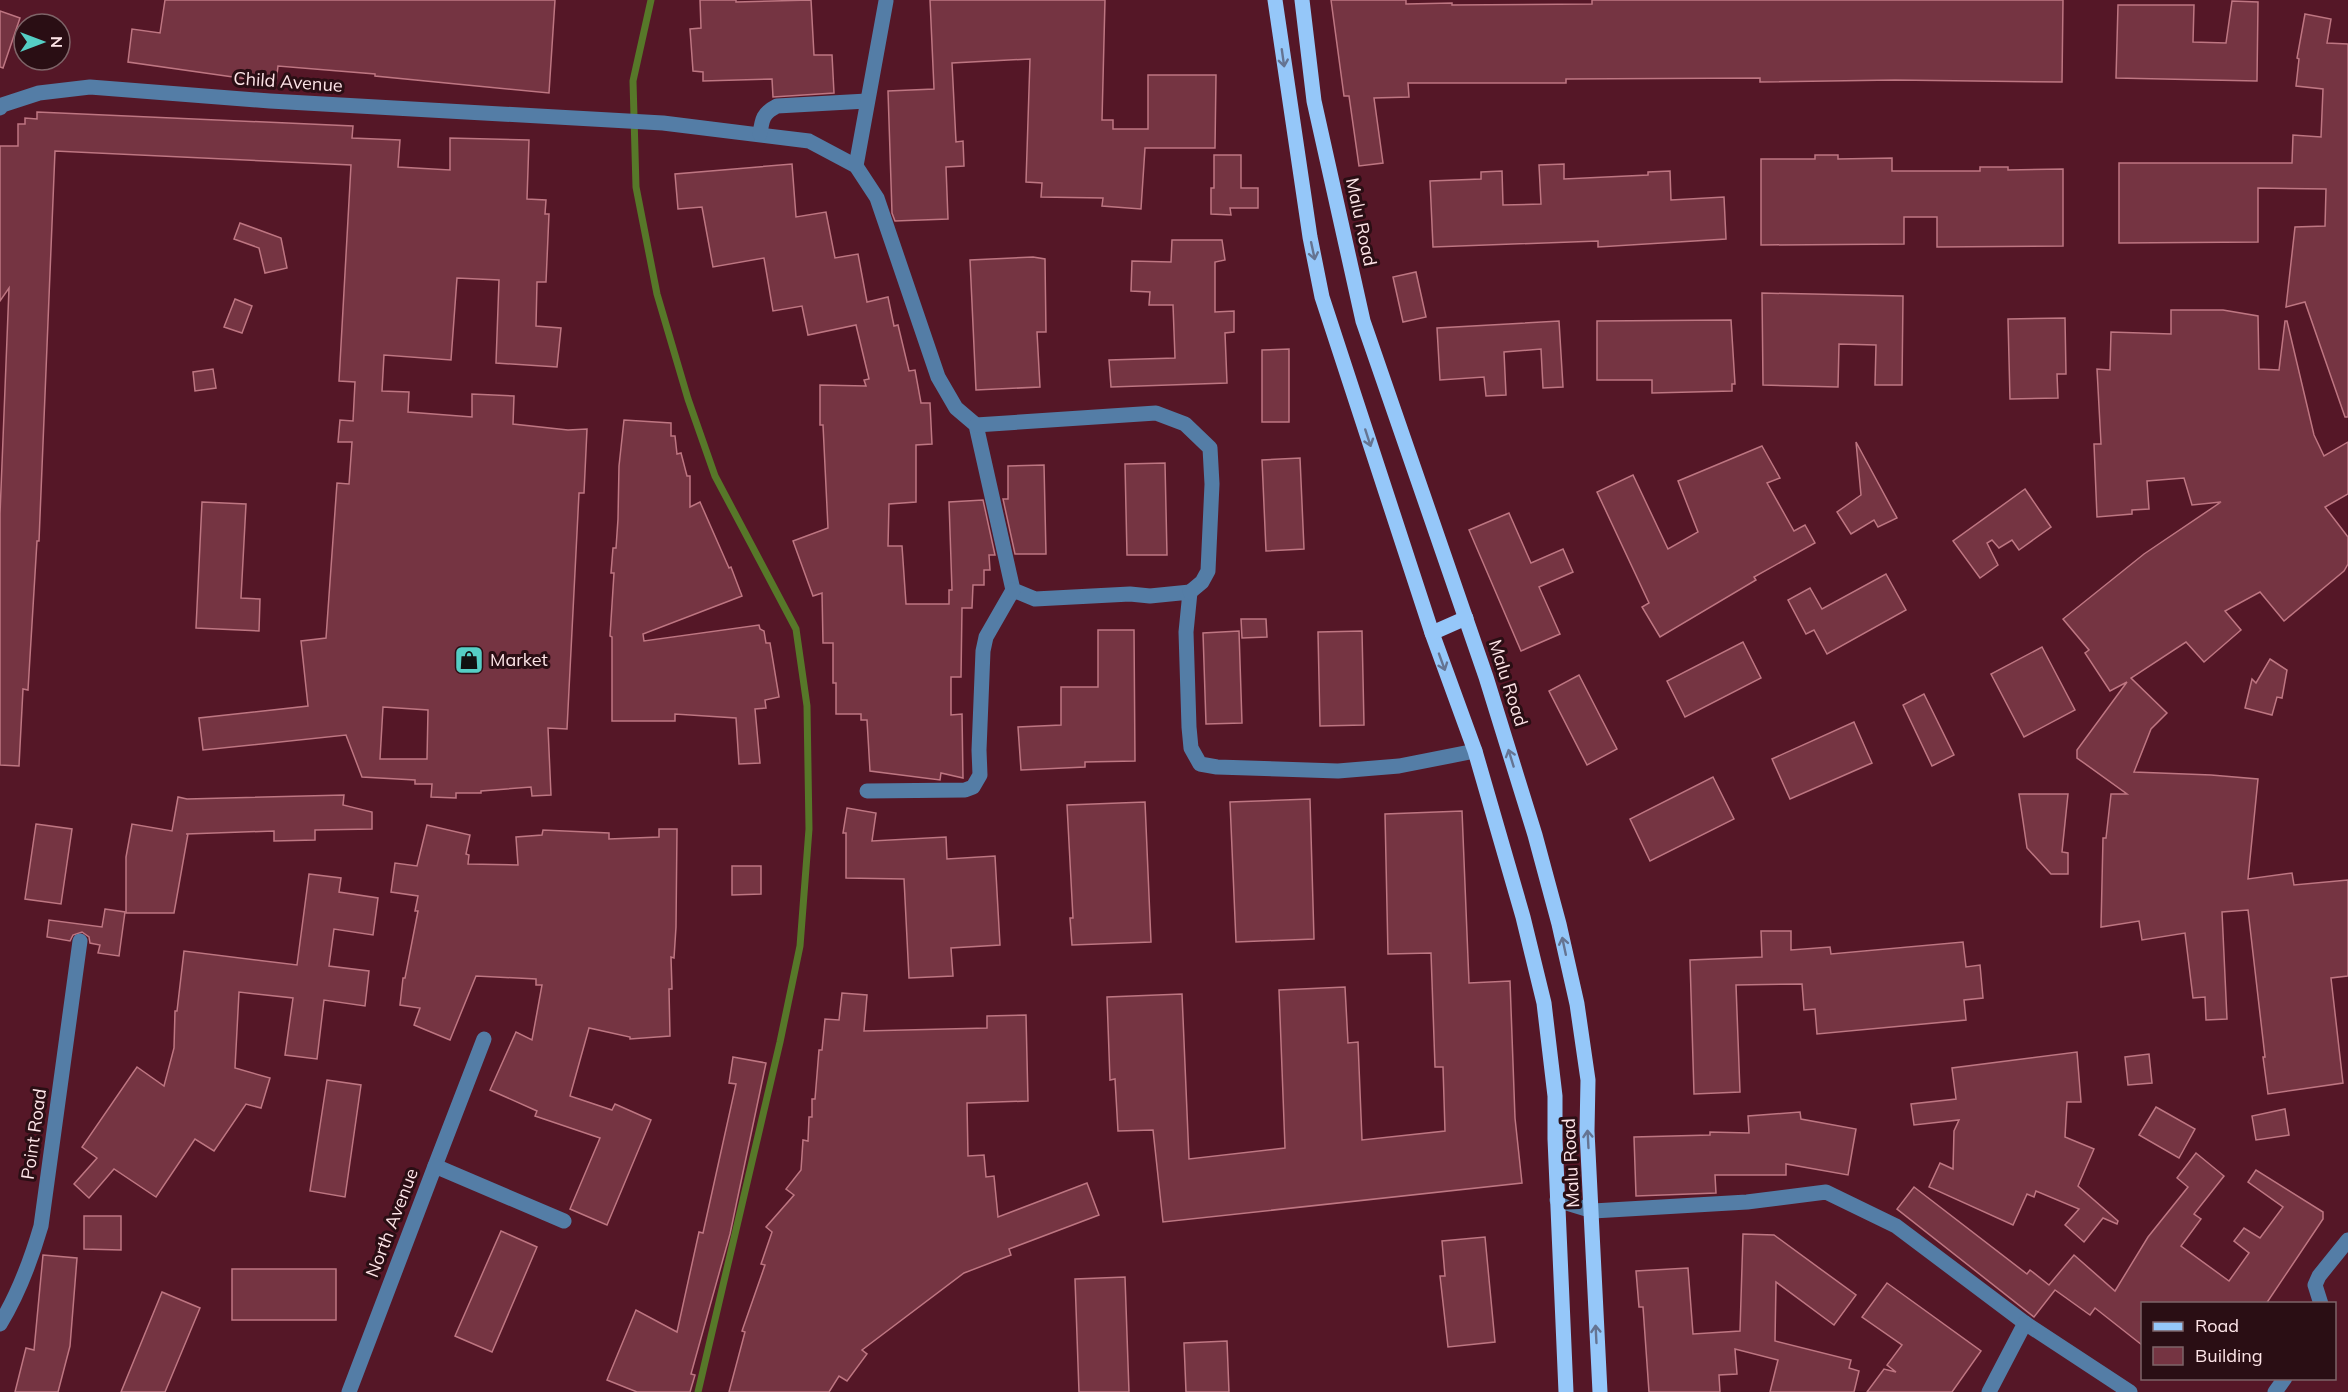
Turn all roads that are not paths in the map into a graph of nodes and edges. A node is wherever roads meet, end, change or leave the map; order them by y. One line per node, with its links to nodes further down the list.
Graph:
1 (1275, 0): 12 (main road, Malu Road, one-way to 12)
2 (1302, 0): 11 (main road, Malu Road)
3 (886, 1): 4 (street)
4 (867, 101): 6 (street); 7 (street)
5 (0, 108): 6 (street, Child Avenue)
6 (760, 134): 7 (street, Child Avenue)
7 (856, 166): 8 (street)
8 (976, 425): 9 (street); 10 (street)
9 (1013, 590): 10 (street); 14 (street)
10 (1190, 592): 13 (street)
11 (1466, 618): 12 (main road); 19 (main road, Malu Road, one-way to 11)
12 (1432, 633): 13 (main road, Malu Road, one-way to 13)
13 (1475, 751): 18 (main road, Malu Road)
14 (867, 791)
15 (80, 941): 24 (street, Point Road)
16 (484, 1040): 17 (street)
17 (435, 1166): 20 (street, North Avenue); 25 (street, North Avenue)
18 (1557, 1200): 19 (street); 26 (main road, Malu Road)
19 (1593, 1210): 23 (street); 27 (main road, Malu Road, one-way to 19)
20 (564, 1221)
21 (2348, 1240): 22 (street)
22 (2320, 1302)
23 (2025, 1323): 28 (street); 29 (street)
24 (0, 1324)
25 (349, 1392)
26 (1566, 1392)
27 (1600, 1392)
28 (1989, 1392)
29 (2130, 1392)

